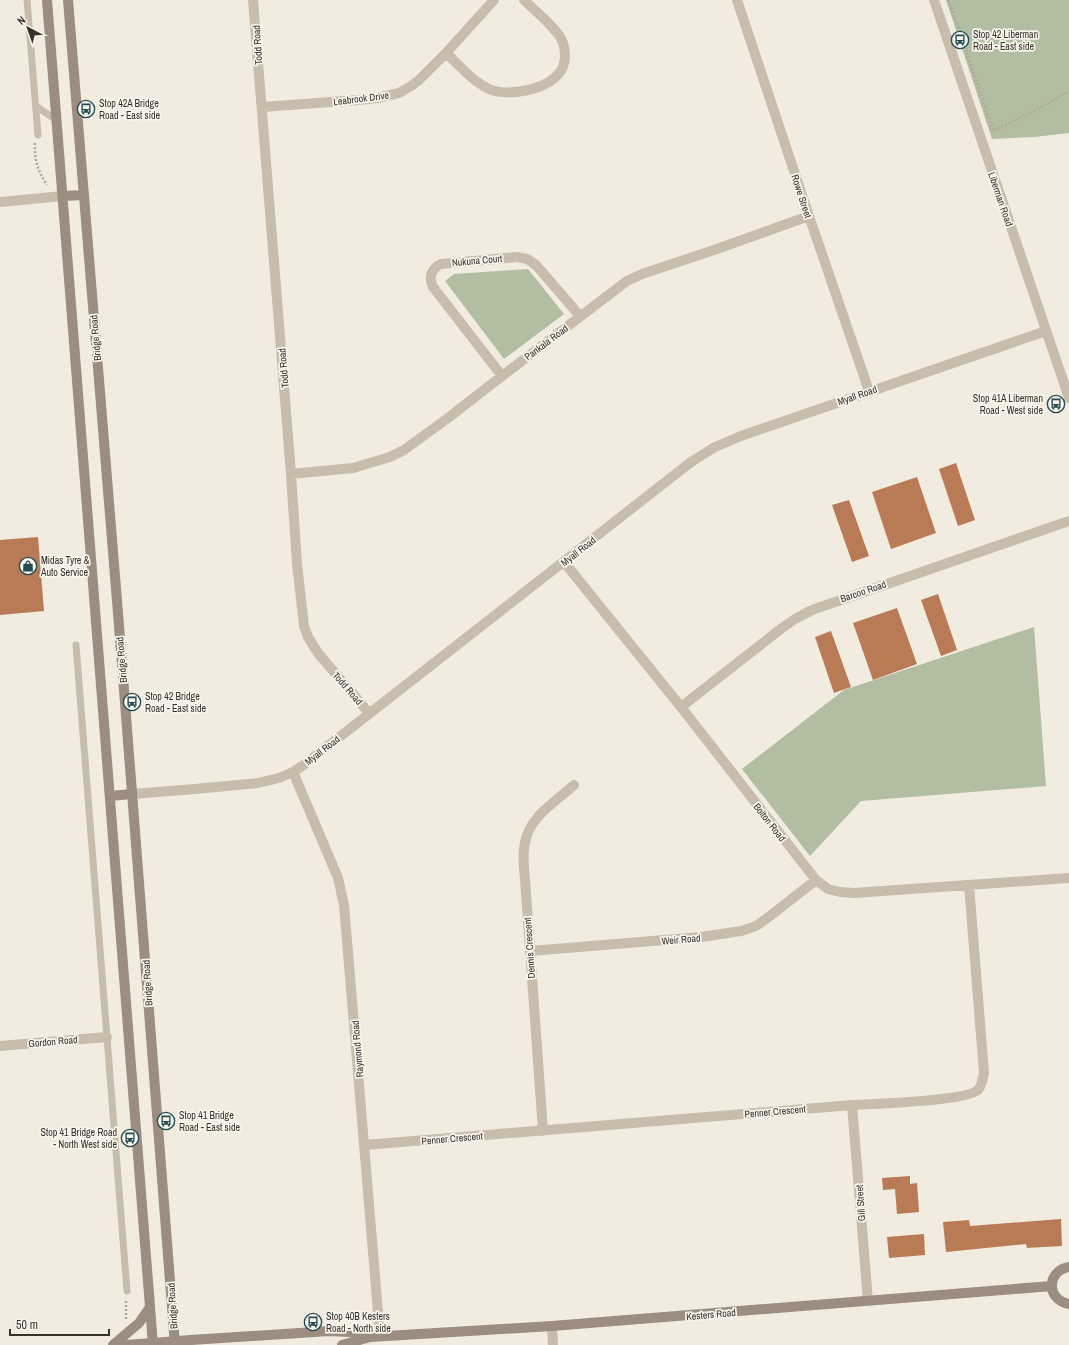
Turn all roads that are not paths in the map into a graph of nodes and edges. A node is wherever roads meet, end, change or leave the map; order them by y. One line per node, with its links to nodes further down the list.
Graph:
1 (27, 0): 10 (lane)
2 (47, 0): 12 (main road, Bridge Road)
3 (68, 0): 14 (main road, Bridge Road)
4 (253, 0): 11 (street, Todd Road)
5 (494, 0): 9 (street, Leabrook Drive)
6 (524, 0): 9 (street)
7 (737, 0): 17 (street, Rowe Street)
8 (934, 0): 19 (street, Liberman Road)
9 (446, 53): 11 (street, Leabrook Drive)
10 (36, 106): 12 (lane); 13 (lane)
11 (262, 106): 23 (street, Todd Road)
12 (56, 120): 15 (main road, Bridge Road)
13 (37, 138)
14 (84, 195): 15 (main road); 31 (main road, Bridge Road)
15 (63, 196): 16 (street); 32 (main road, Bridge Road)
16 (0, 202)
17 (809, 216): 18 (street, Pankala Road); 21 (street, Rowe Street)
18 (580, 316): 20 (street, Pankala Road); 20 (street, Nukuna Court)
19 (1046, 331): 21 (street, Myall Road); 22 (street, Liberman Road)
20 (502, 376): 23 (street, Pankala Road)
21 (869, 391): 25 (street, Myall Road)
22 (1069, 397)
23 (291, 474): 28 (street, Todd Road)
24 (1069, 520): 27 (street, Barcoo Road)
25 (564, 562): 27 (street, Bolton Road); 28 (street, Myall Road)
26 (76, 645): 37 (lane)
27 (681, 707): 34 (street, Bolton Road)
28 (369, 713): 29 (street, Myall Road)
29 (293, 772): 31 (street, Myall Road); 41 (street, Raymond Road)
30 (574, 785): 36 (street, Dennis Crescent)
31 (132, 794): 32 (main road); 50 (main road, Bridge Road)
32 (110, 796): 47 (main road, Bridge Road)
33 (1069, 878): 35 (street, Bolton Road)
34 (816, 880): 35 (street, Bolton Road); 36 (street, Weir Road)
35 (969, 884): 39 (street, Penner Crescent)
36 (530, 952): 40 (street, Dennis Crescent)
37 (107, 1036): 38 (street, Gordon Road); 44 (lane)
38 (0, 1046)
39 (852, 1105): 40 (street, Penner Crescent); 45 (street, Gill Street)
40 (543, 1131): 41 (street, Penner Crescent)
41 (365, 1145): 49 (street, Raymond Road)
42 (1069, 1268): 43 (main road)
43 (1052, 1286): 45 (main road, Kesters Road); 46 (main road)
44 (127, 1291)
45 (868, 1301): 48 (main road, Kesters Road)
46 (1069, 1304)
47 (150, 1307): 51 (main road, Bridge Road); 52 (main road)
48 (552, 1326): 49 (main road, Kesters Road); 55 (street)
49 (375, 1336): 50 (main road, Kesters Road); 54 (main road, Kesters Road)
50 (175, 1343): 51 (main road, Kesters Road)
51 (153, 1344): 53 (main road, Kesters Road)
52 (113, 1345)
53 (126, 1345)
54 (342, 1345)
55 (553, 1345)

